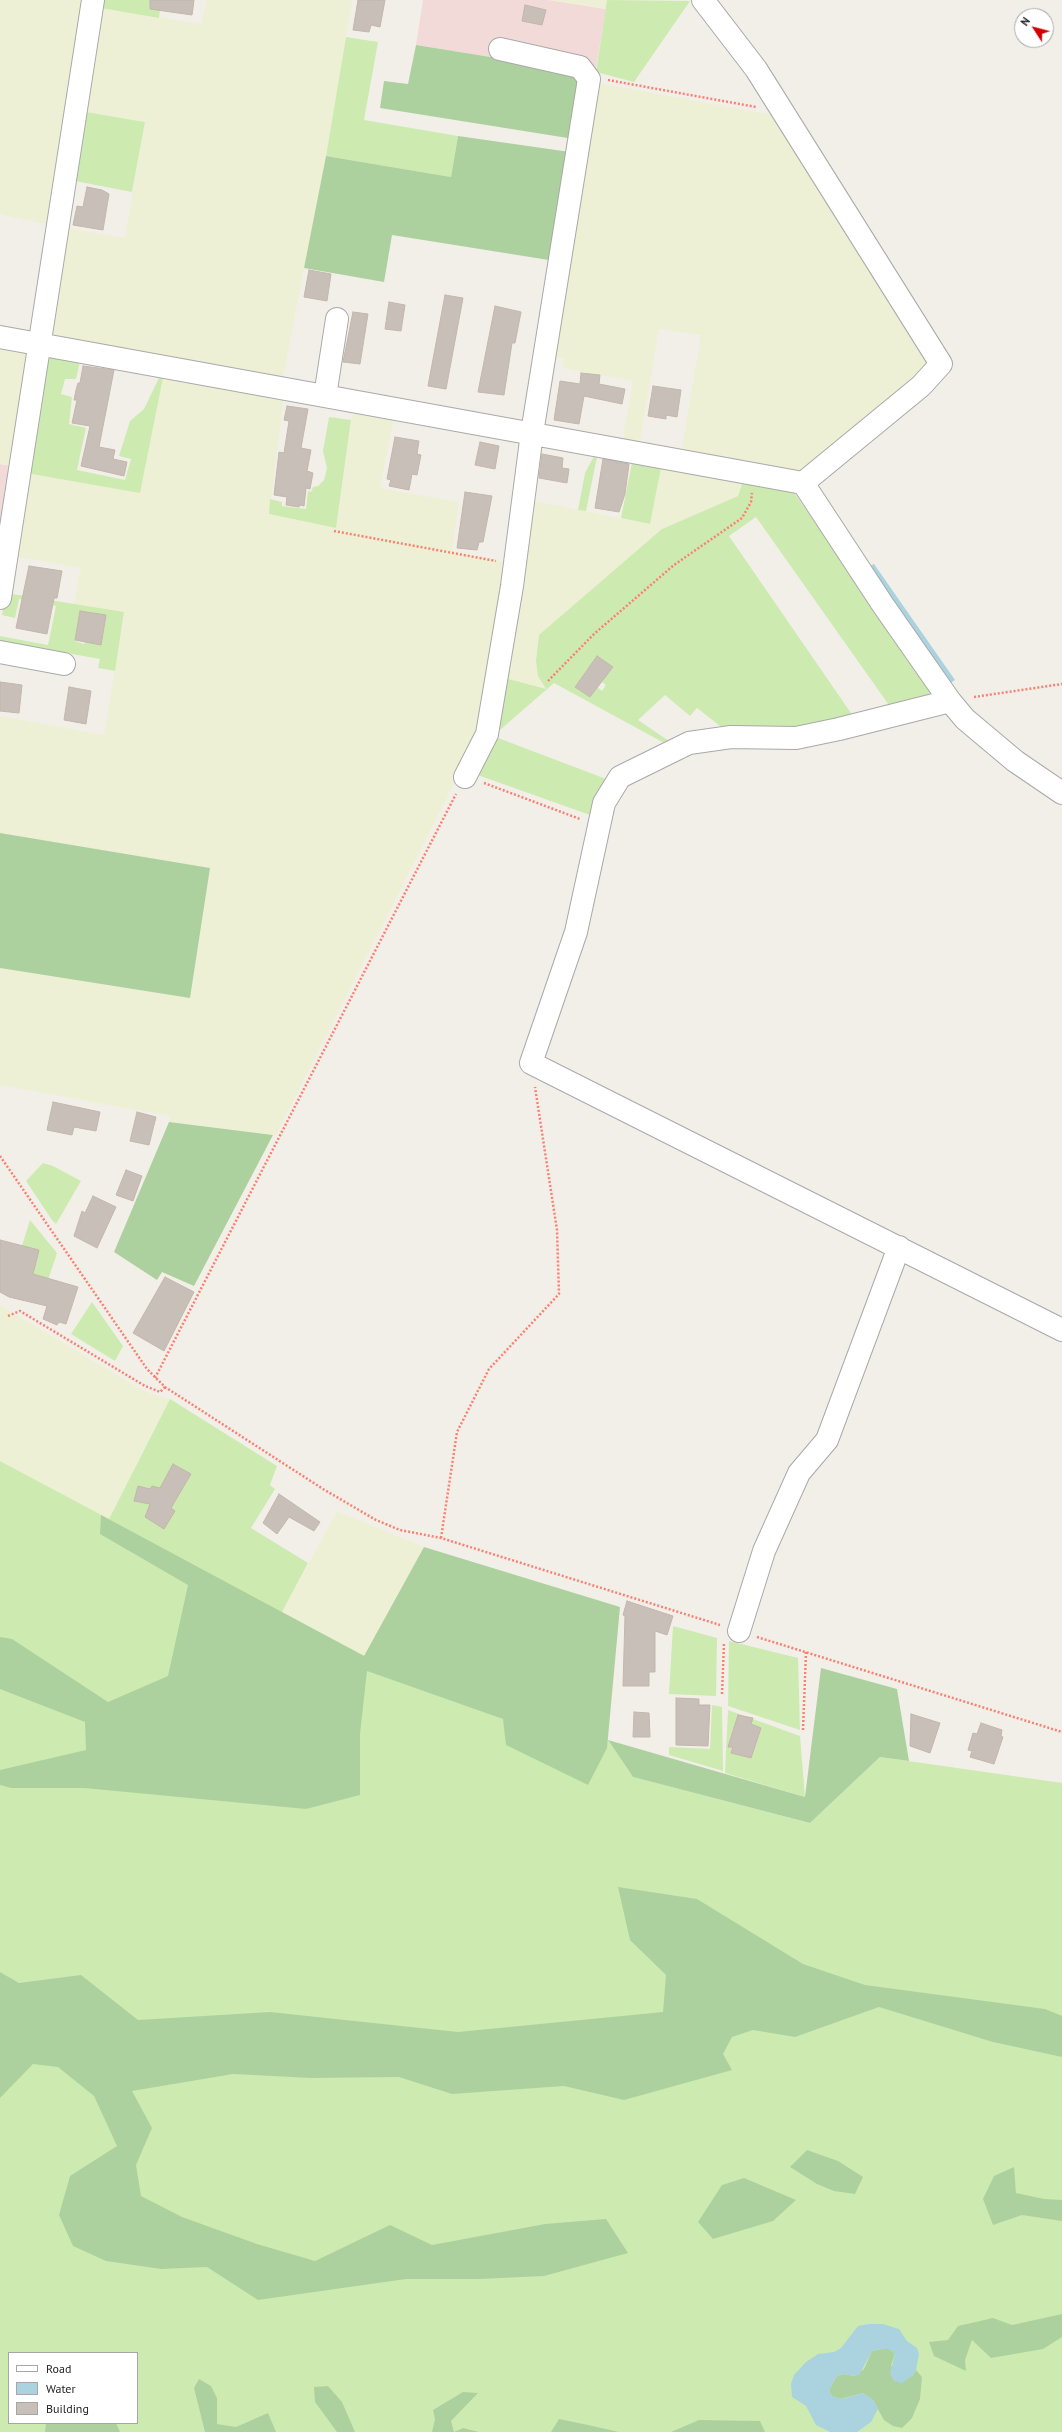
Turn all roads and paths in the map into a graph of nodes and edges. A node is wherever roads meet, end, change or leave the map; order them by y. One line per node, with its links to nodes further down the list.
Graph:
1 (93, 0): 8 (street)
2 (703, 0): 5 (street)
3 (500, 50): 4 (street)
4 (589, 79): 5 (path); 10 (street)
5 (777, 105): 12 (street)
6 (337, 319): 9 (street)
7 (0, 336): 8 (street)
8 (40, 344): 9 (street); 15 (street)
9 (325, 396): 10 (street)
10 (532, 433): 11 (street); 14 (street)
11 (756, 474): 12 (street); 18 (path)
12 (803, 483): 20 (street)
13 (334, 531): 14 (path)
14 (514, 564): 21 (street)
15 (0, 598)
16 (0, 652): 17 (street)
17 (64, 664)
18 (548, 681)
19 (1062, 684): 20 (path)
20 (950, 701): 22 (street); 23 (street)
21 (465, 777): 23 (path); 29 (path)
22 (1062, 793)
23 (599, 826): 24 (street)
24 (532, 1063): 26 (street); 31 (path)
25 (0, 1156): 29 (path)
26 (899, 1247): 28 (street); 32 (street)
27 (8, 1316): 30 (path)
28 (1062, 1330)
29 (155, 1378): 30 (path)
30 (166, 1387): 31 (path)
31 (441, 1538): 32 (path)
32 (731, 1636): 33 (path); 34 (path)
33 (806, 1652): 35 (path); 36 (path)
34 (722, 1694)
35 (803, 1730)
36 (1062, 1732)

